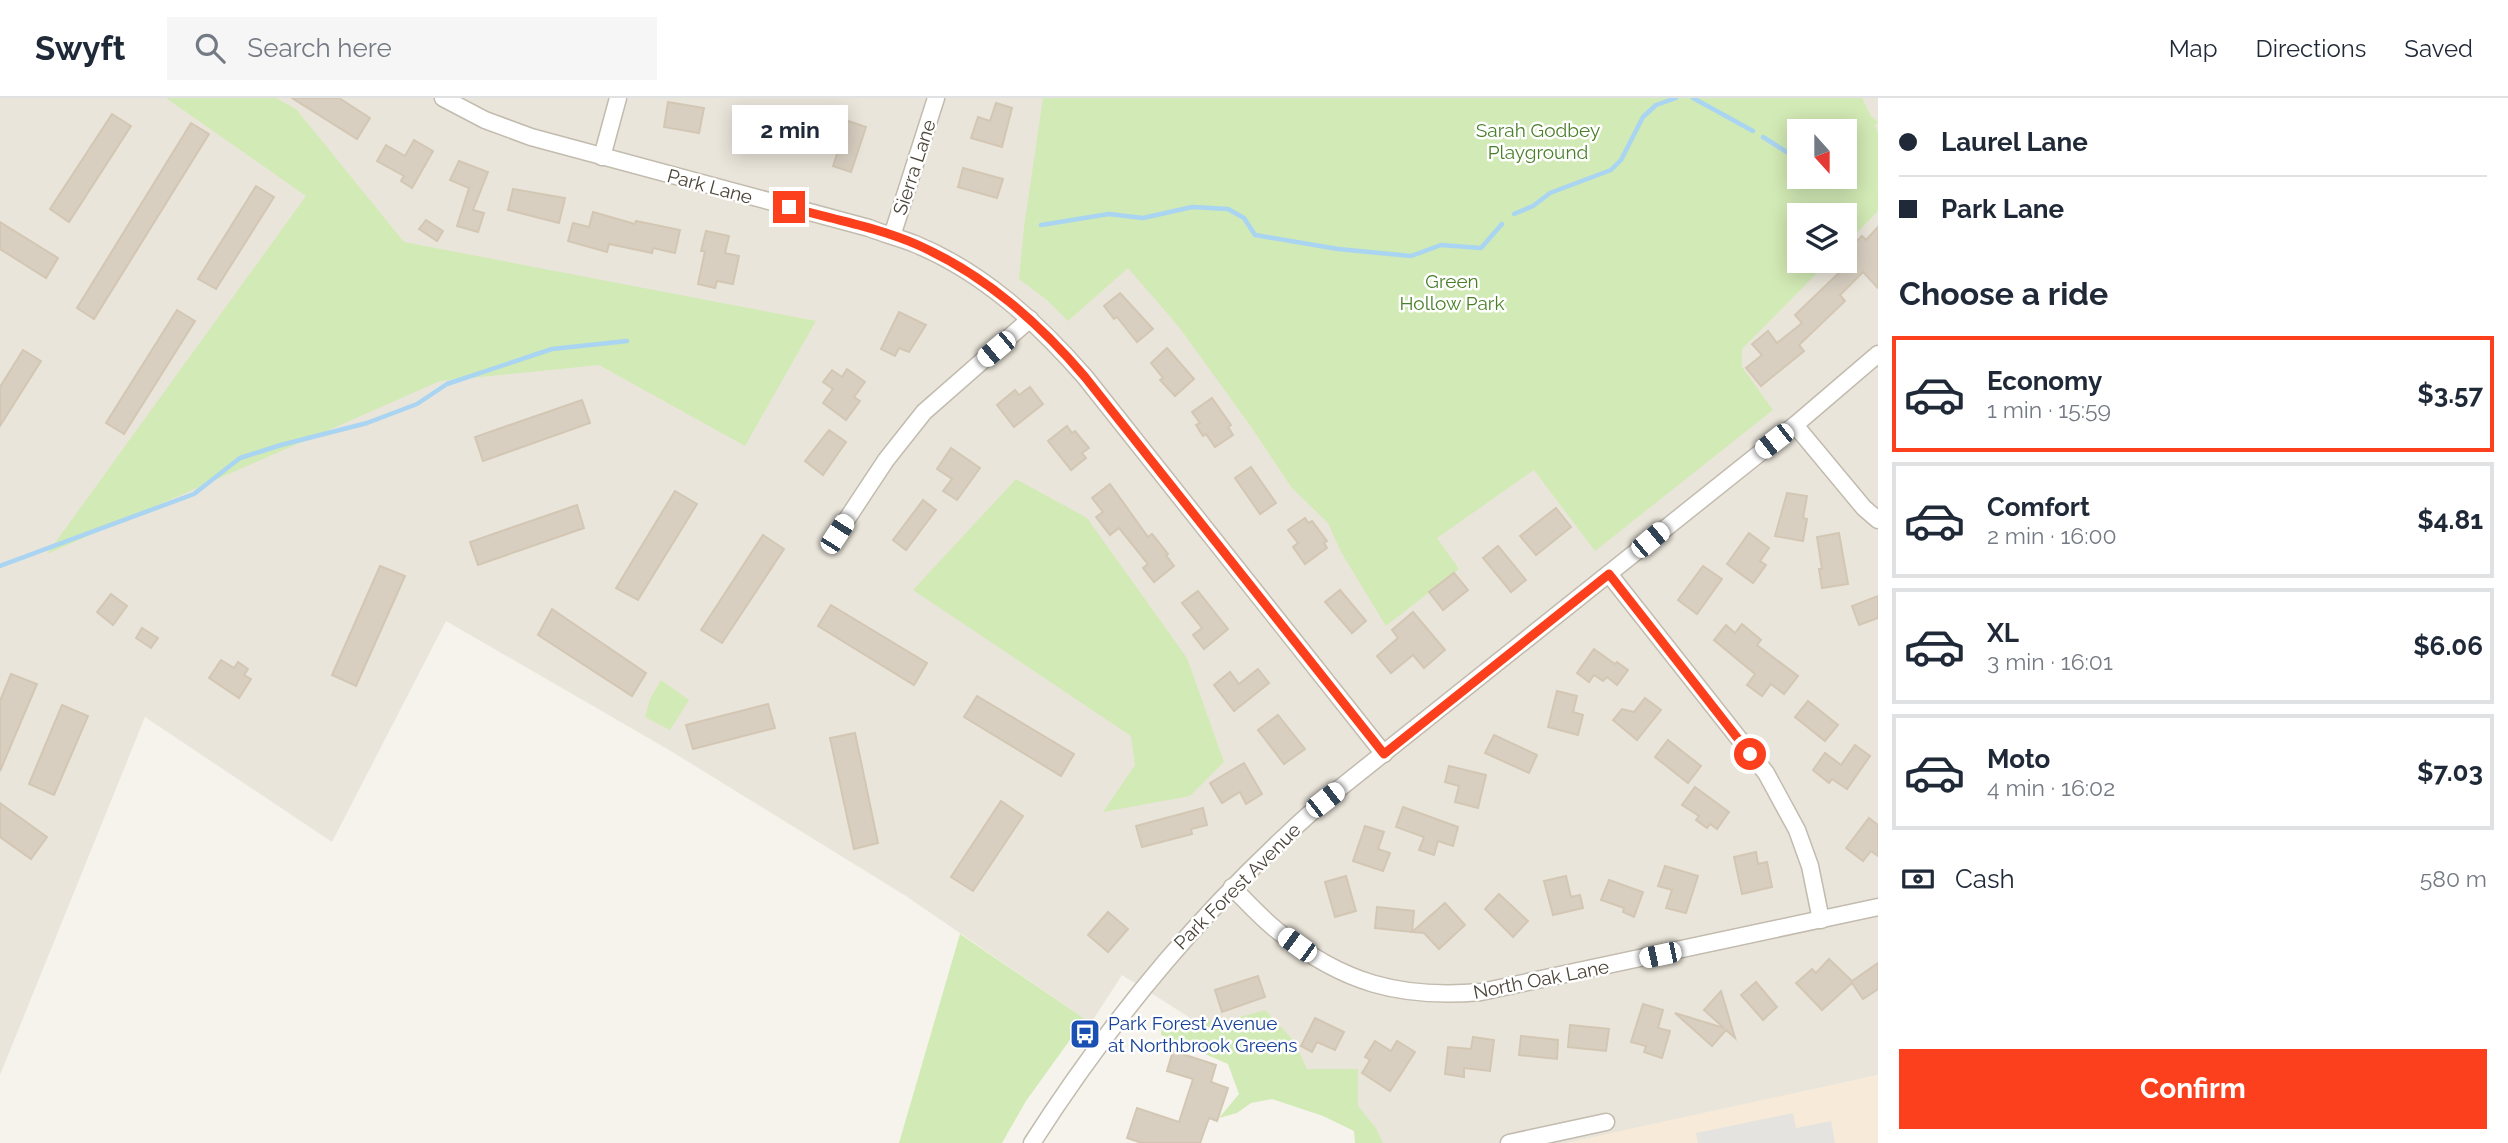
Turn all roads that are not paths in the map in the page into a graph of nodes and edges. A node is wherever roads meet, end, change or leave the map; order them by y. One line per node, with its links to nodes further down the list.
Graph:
1 (443, 98): 4 (street, Park Lane)
2 (618, 98): 4 (street)
3 (936, 98): 5 (street, Sierra Lane)
4 (602, 158): 5 (street, Park Lane)
5 (892, 236): 6 (street, Park Lane)
6 (1030, 319): 10 (street); 12 (street, Park Lane)
7 (1878, 354): 8 (street, Park Forest Avenue)
8 (1795, 425): 9 (street); 11 (street, Park Forest Avenue)
9 (1878, 520)
10 (837, 534)
11 (1609, 574): 12 (street, Park Forest Avenue); 15 (street)
12 (1384, 754): 13 (street, Park Forest Avenue)
13 (1232, 887): 15 (street, North Oak Lane); 17 (street, Park Forest Avenue)
14 (1878, 907): 15 (street, North Oak Lane)
15 (1821, 920)
16 (1606, 1122): 18 (street)
17 (1032, 1143)
18 (1509, 1143)

